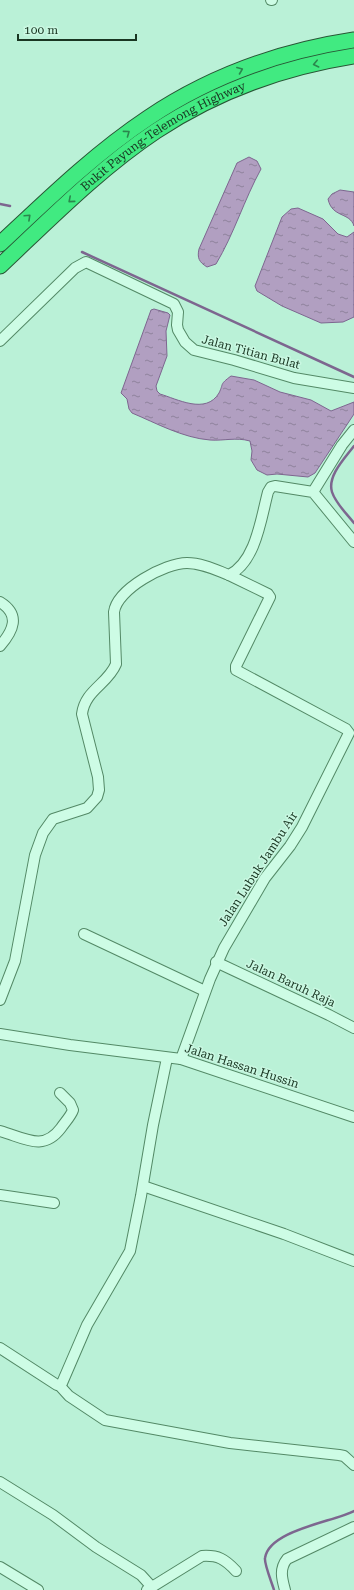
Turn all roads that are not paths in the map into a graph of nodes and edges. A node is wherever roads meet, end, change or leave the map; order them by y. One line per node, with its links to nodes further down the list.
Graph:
1 (354, 40): 3 (highway, Bukit Payung-Telemong Highway, one-way to 1)
2 (354, 56): 4 (highway, Bukit Payung-Telemong Highway, one-way to 4)
3 (0, 244)
4 (0, 266)
5 (0, 341): 6 (street, Jalan Titian Bulat)
6 (354, 388)
7 (354, 430): 8 (street)
8 (313, 492): 9 (street); 10 (street)
9 (354, 542)
10 (229, 575): 14 (street, Jalan Lubuk Jambu Air); 16 (street)
11 (0, 602): 12 (street)
12 (0, 646)
13 (84, 934): 15 (street)
14 (216, 962): 15 (street, Jalan Lubuk Jambu Air); 17 (street, Jalan Baruh Raja)
15 (205, 992): 20 (street, Jalan Lubuk Jambu Air)
16 (0, 1000)
17 (354, 1028)
18 (0, 1034): 19 (street, Jalan Hassan Hussin)
19 (168, 1058): 20 (street, Jalan Hassan Hussin); 24 (street)
20 (181, 1059): 22 (street, Jalan Hassan Hussin)
21 (60, 1093): 23 (street)
22 (354, 1117)
23 (0, 1131)
24 (142, 1186): 27 (street); 29 (street)
25 (0, 1195): 26 (street)
26 (54, 1204)
27 (354, 1261)
28 (0, 1348): 29 (street)
29 (59, 1386): 30 (street)
30 (354, 1465)
31 (0, 1482): 35 (street)
32 (354, 1527): 37 (street)
33 (0, 1567): 36 (street)
34 (236, 1571): 35 (street)
35 (149, 1588)
36 (38, 1590)
37 (285, 1590)

